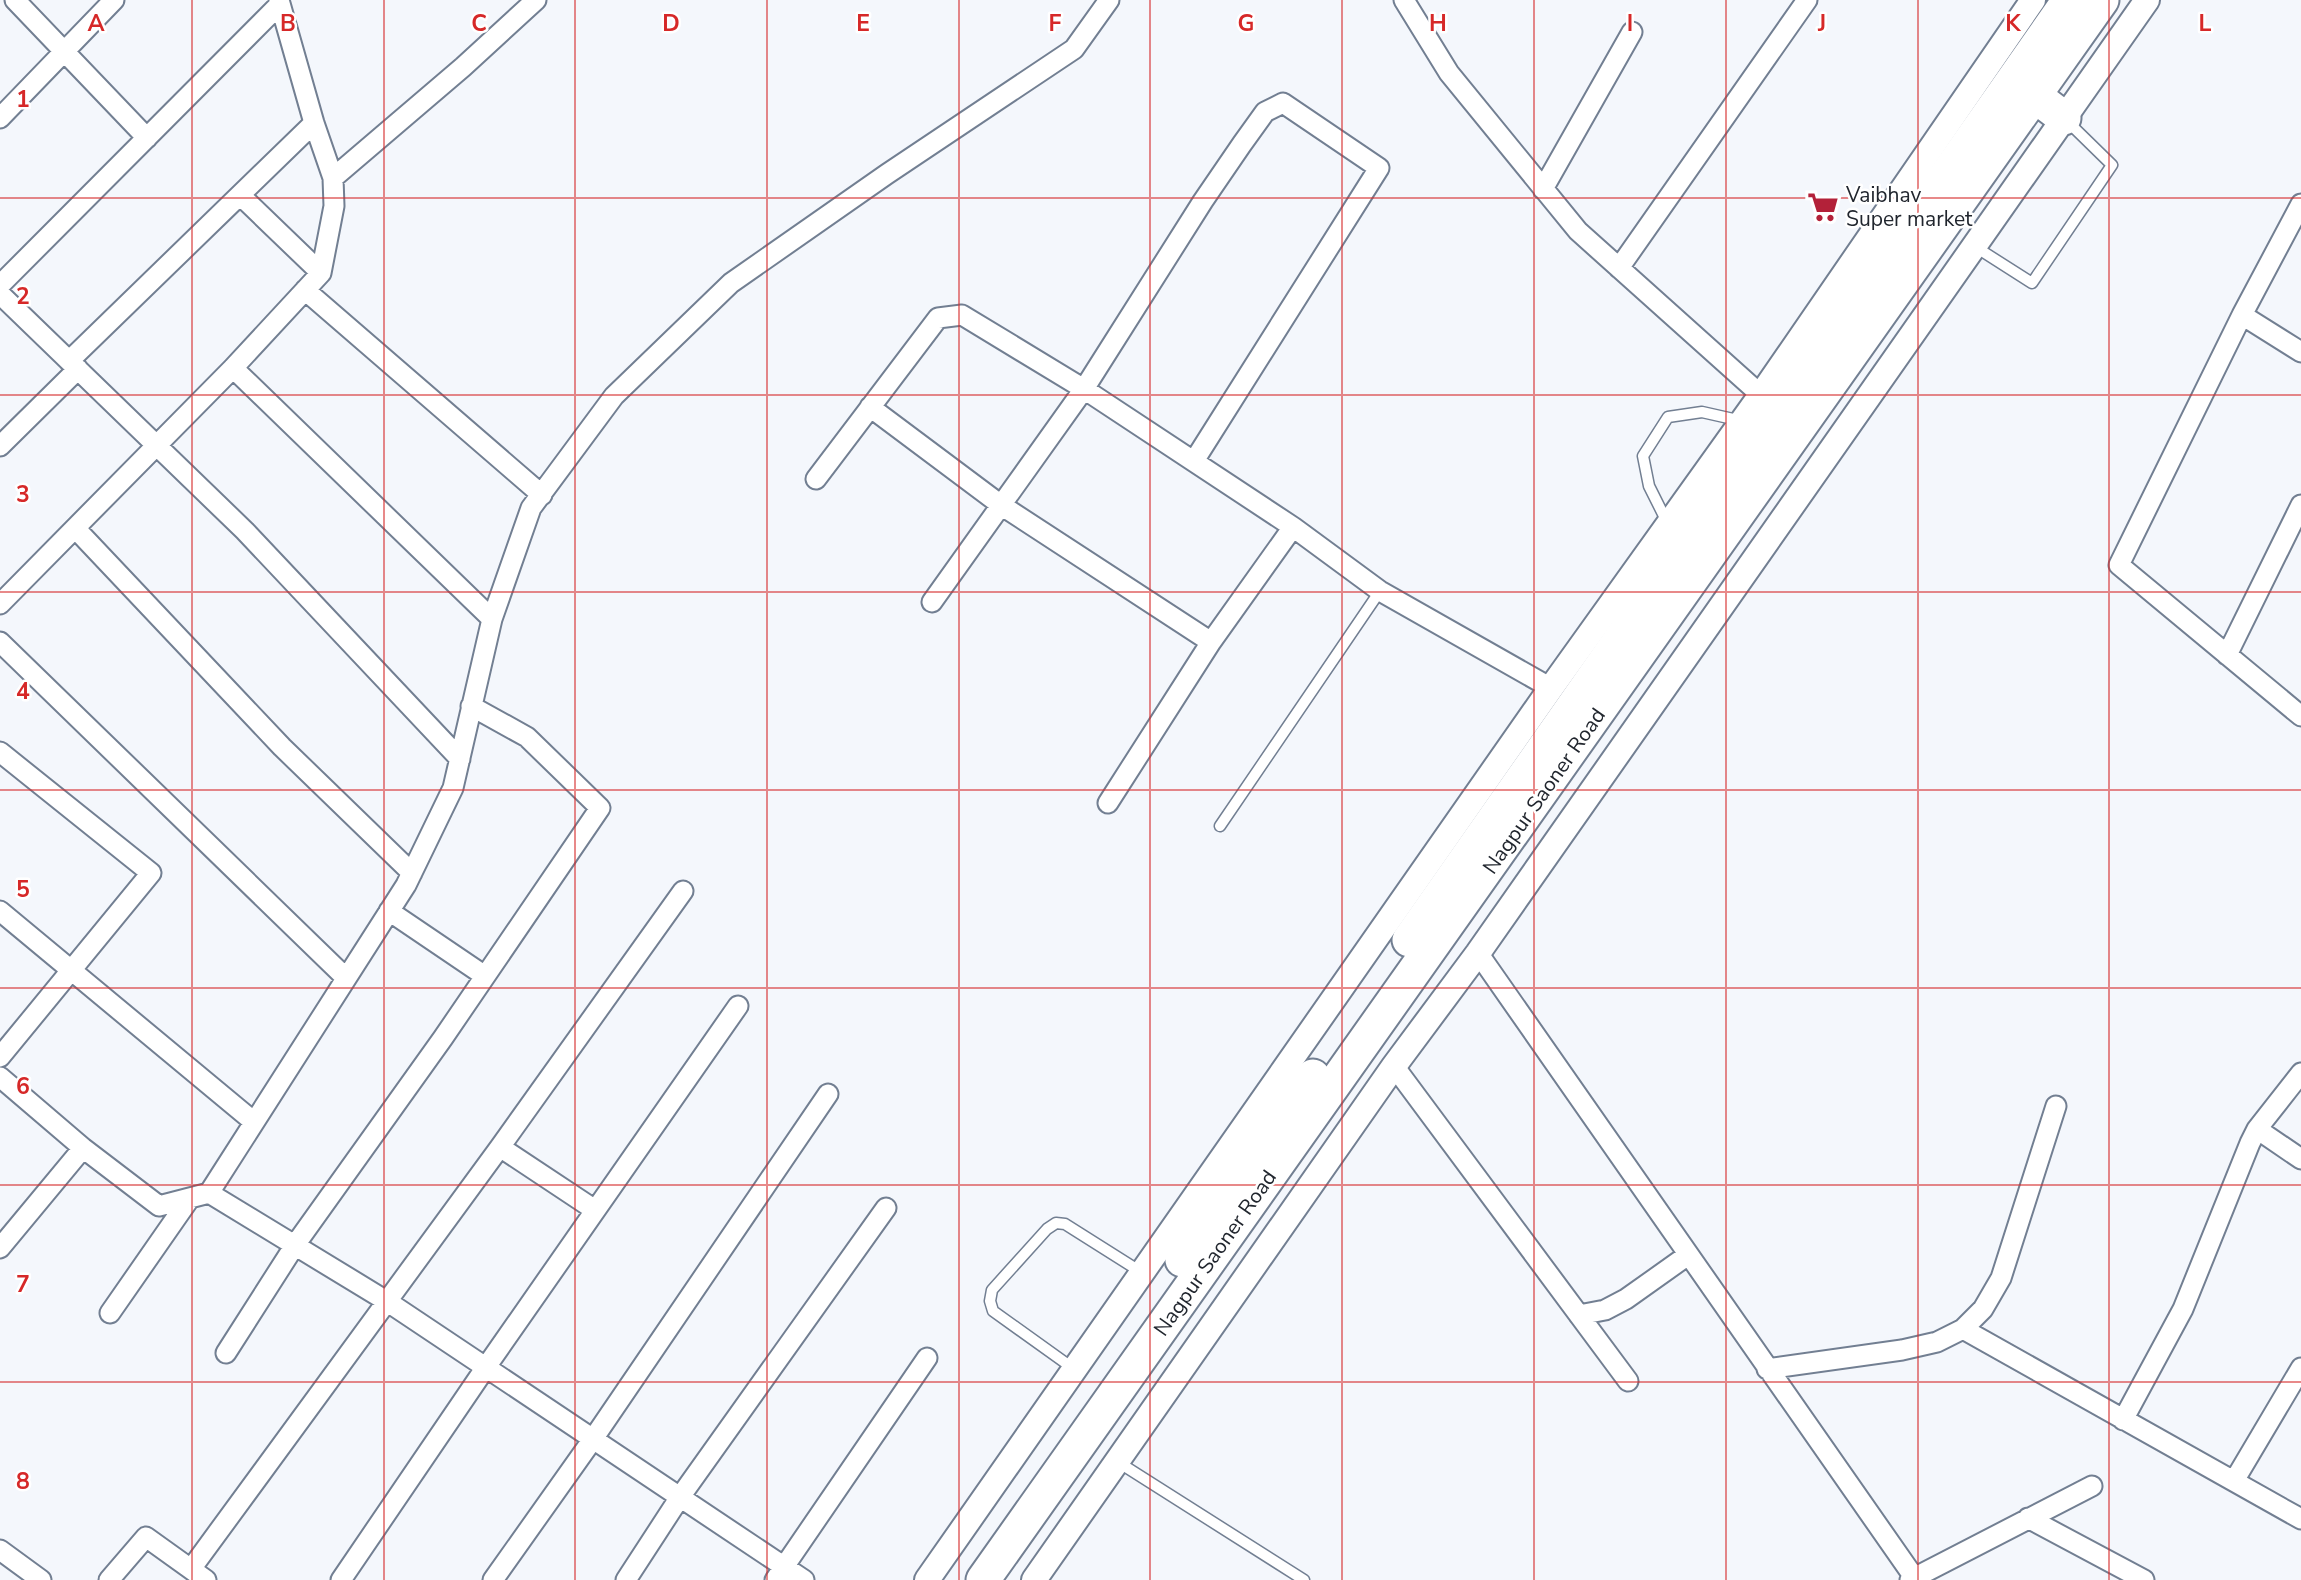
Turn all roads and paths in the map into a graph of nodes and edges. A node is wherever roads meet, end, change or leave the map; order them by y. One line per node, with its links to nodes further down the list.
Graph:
1 (15, 0): 13 (street)
2 (114, 0): 13 (street)
3 (536, 0): 19 (street)
4 (1109, 0): 41 (street)
5 (1404, 0): 20 (street)
6 (1807, 0): 24 (street)
7 (2033, 0): 34 (street)
8 (2069, 0): 117 (highway, Nagpur Saoner Road)
9 (2102, 0): 14 (highway, Nagpur Saoner Road)
10 (2147, 0): 16 (street)
11 (279, 2): 17 (street); 18 (street)
12 (1632, 32): 20 (street)
13 (66, 52): 15 (street); 18 (street)
14 (2035, 96): 16 (highway); 118 (highway, Nagpur Saoner Road)
15 (0, 118)
16 (2064, 118): 23 (street); 23 (lane)
17 (314, 123): 19 (street); 21 (street)
18 (147, 138): 26 (street)
19 (333, 178): 25 (street)
20 (1543, 189): 24 (street)
21 (240, 195): 25 (street); 31 (street)
22 (2301, 204): 29 (street)
23 (1974, 246): 65 (street)
24 (1619, 268): 34 (street)
25 (321, 273): 27 (street)
26 (0, 285)
27 (305, 290): 32 (street); 41 (street)
28 (0, 294): 31 (street)
29 (2242, 316): 30 (street); 53 (street)
30 (2301, 352)
31 (74, 365): 37 (street); 38 (street)
32 (233, 368): 37 (street); 50 (street)
33 (1084, 389): 35 (street); 39 (street); 39 (street); 42 (street)
34 (1760, 395): 36 (street)
35 (870, 407): 40 (street); 42 (street)
36 (1742, 421): 44 (street); 44 (lane)
37 (156, 445): 46 (street); 58 (street)
38 (0, 446)
39 (1195, 461): 45 (street)
40 (816, 479)
41 (542, 495): 50 (street)
42 (1001, 505): 48 (street); 52 (street)
43 (2301, 505): 53 (street)
44 (1668, 524): 54 (street)
45 (1293, 527): 47 (street); 52 (street)
46 (75, 528): 49 (street); 61 (street)
47 (1380, 591): 54 (street); 60 (lane)
48 (932, 602)
49 (0, 604)
50 (492, 620): 55 (street)
51 (0, 642): 68 (street)
52 (1211, 642): 59 (street)
53 (2227, 655): 56 (street)
54 (1551, 688): 87 (street)
55 (471, 706): 58 (street); 67 (street)
56 (2301, 716)
57 (0, 752): 66 (street)
58 (460, 759): 61 (street)
59 (1108, 803)
60 (1220, 826)
61 (412, 873): 64 (street)
62 (683, 891): 78 (street)
63 (0, 911): 66 (street)
64 (389, 911): 67 (street); 68 (street)
65 (1478, 953): 71 (street); 86 (street)
66 (72, 971): 70 (street); 76 (street)
67 (485, 976): 84 (street)
68 (346, 978): 76 (street)
69 (738, 1006): 83 (street)
70 (0, 1057)
71 (1394, 1066): 90 (street); 101 (street)
72 (2301, 1073): 77 (street)
73 (0, 1077): 79 (street)
74 (828, 1094): 100 (street)
75 (2056, 1106): 91 (street)
76 (254, 1122): 81 (street)
77 (2257, 1129): 80 (street); 99 (street)
78 (500, 1147): 83 (street); 88 (street)
79 (83, 1149): 81 (street); 85 (street)
80 (2301, 1158)
81 (200, 1195): 84 (street); 89 (street)
82 (886, 1208): 104 (street)
83 (595, 1210): 94 (street)
84 (295, 1245): 88 (street); 92 (street)
85 (0, 1248)
86 (1688, 1255): 90 (street); 97 (street)
87 (1140, 1272): 96 (street); 96 (lane)
88 (387, 1302): 94 (street); 109 (street)
89 (110, 1313)
90 (1579, 1315): 98 (street)
91 (1963, 1329): 97 (street); 99 (street)
92 (226, 1353)
93 (927, 1358): 108 (street)
94 (486, 1367): 100 (street); 112 (street)
95 (2301, 1368): 102 (street)
96 (1074, 1369): 116 (street)
97 (1767, 1369): 121 (street)
98 (1628, 1381)
99 (2123, 1419): 102 (street)
100 (593, 1439): 104 (street); 113 (street)
101 (1117, 1461): 119 (street); 120 (lane)
102 (2234, 1481): 106 (street)
103 (2092, 1486): 105 (street)
104 (680, 1497): 108 (street); 114 (street)
105 (2028, 1518): 121 (street); 122 (street)
106 (2301, 1519)
107 (0, 1551): 110 (street)
108 (780, 1573): 115 (street)
109 (199, 1575): 111 (street)
110 (41, 1580)
111 (109, 1580)
112 (341, 1580)
113 (493, 1580)
114 (626, 1580)
115 (804, 1580)
116 (927, 1580)
117 (957, 1580)
118 (983, 1580)
119 (1034, 1580)
120 (1304, 1580)
121 (1913, 1580)
122 (2144, 1580)

